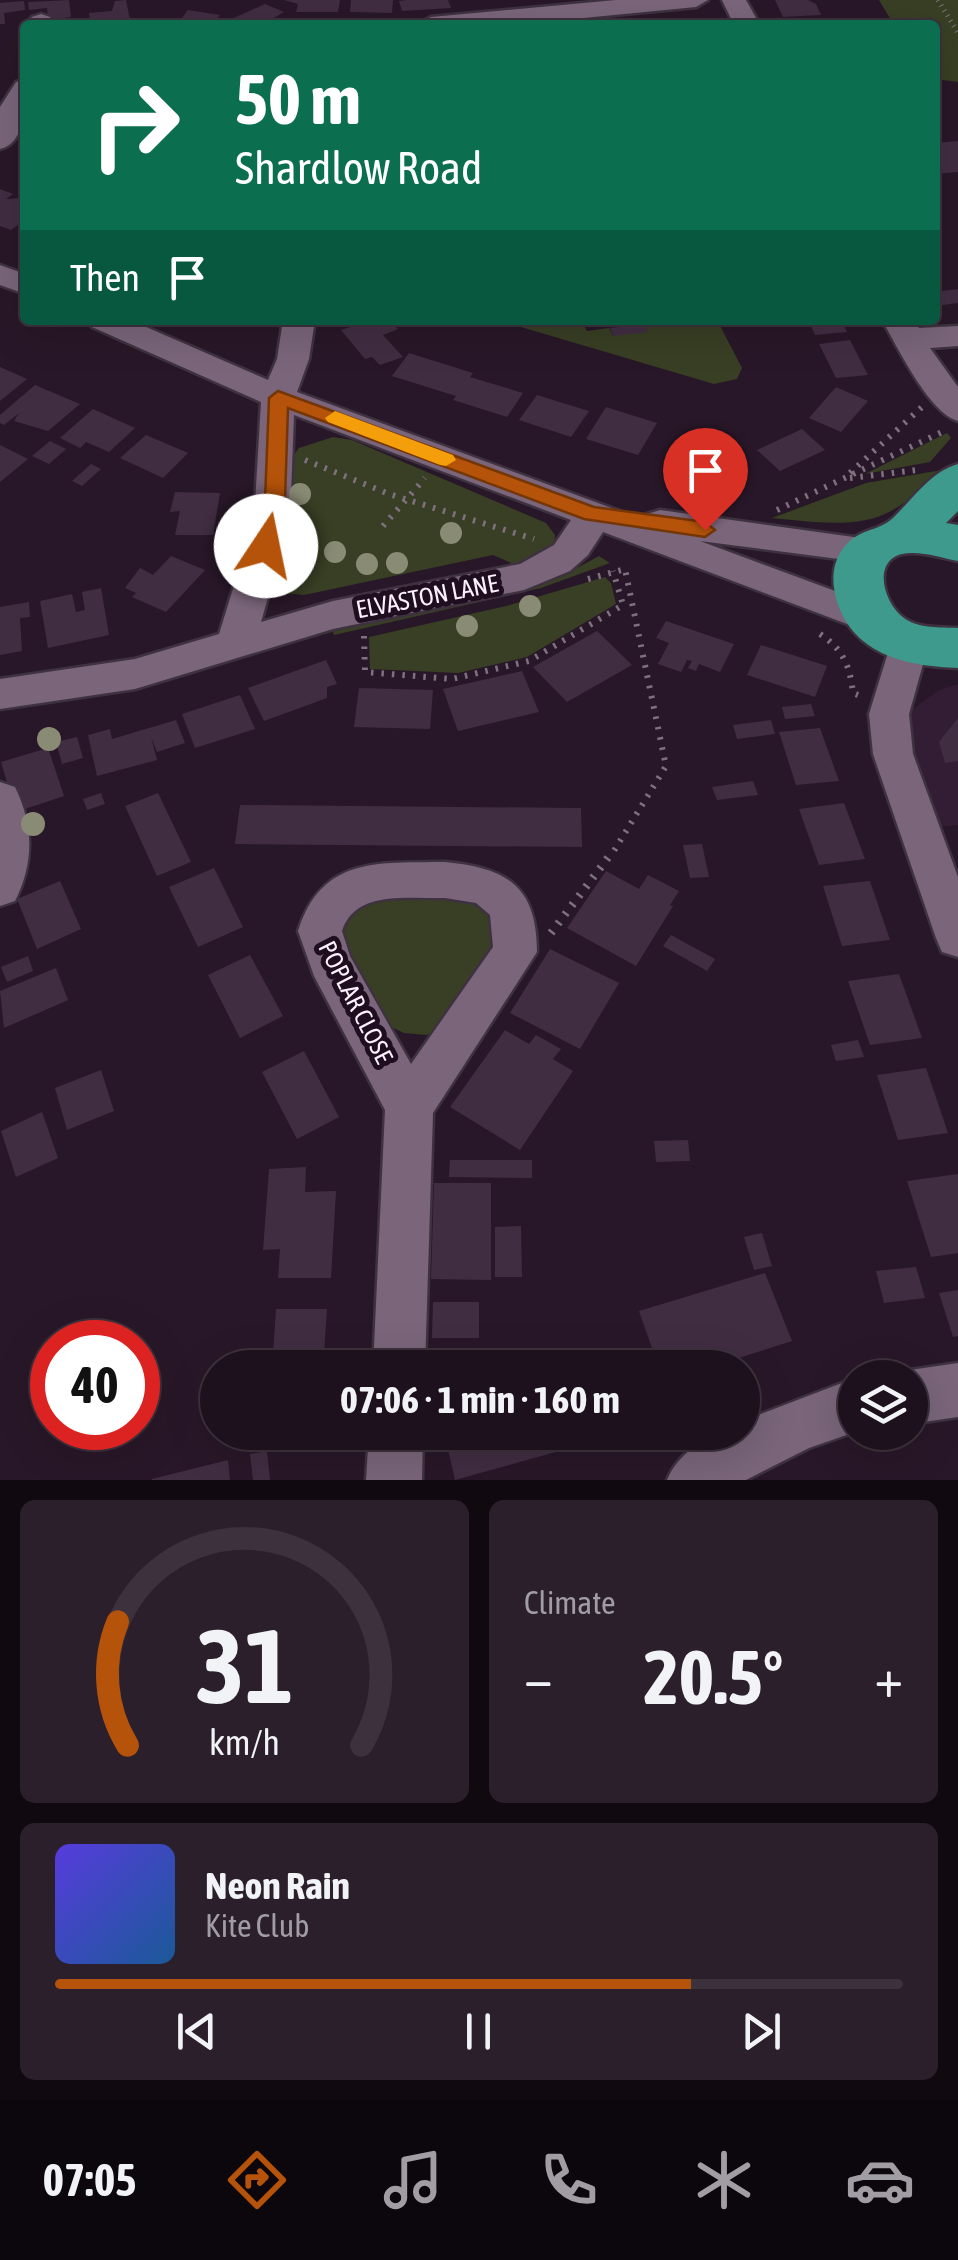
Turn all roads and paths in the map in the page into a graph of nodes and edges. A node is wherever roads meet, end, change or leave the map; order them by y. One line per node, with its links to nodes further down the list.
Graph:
1 (696, 0): 3 (street)
2 (938, 0): 4 (path)
3 (483, 20)
4 (958, 33)
5 (20, 95): 6 (street)
6 (0, 141)
7 (114, 325): 11 (street)
8 (297, 325): 11 (street)
9 (903, 330): 10 (street); 12 (street)
10 (958, 336)
11 (278, 398): 13 (street); 14 (street)
12 (944, 405): 16 (path); 16 (path)
13 (277, 446): 17 (path); 29 (street)
14 (443, 458): 17 (path); 19 (street)
15 (947, 474): 16 (path); 22 (highway)
16 (842, 479): 18 (path)
17 (405, 500): 20 (path); 21 (path)
18 (764, 513)
19 (592, 514): 22 (street); 28 (street); 29 (street, ELVASTON LANE)
20 (383, 526)
21 (536, 539)
22 (887, 543): 23 (highway); 28 (highway)
23 (958, 543)
24 (613, 572): 25 (path); 27 (path); 35 (path)
25 (579, 581)
26 (809, 629): 30 (path)
27 (382, 630)
28 (913, 637): 34 (street)
29 (236, 642): 31 (street, ELVASTON LANE)
30 (854, 693)
31 (0, 694)
32 (0, 800): 33 (street)
33 (0, 888)
34 (958, 938)
35 (515, 952): 36 (street); 36 (street, POPLAR CLOSE)
36 (409, 1106): 37 (street)
37 (399, 1350)
38 (958, 1390): 39 (street)
39 (928, 1394)
40 (838, 1410): 43 (street)
41 (395, 1450): 42 (street)
42 (394, 1480)
43 (694, 1480)

